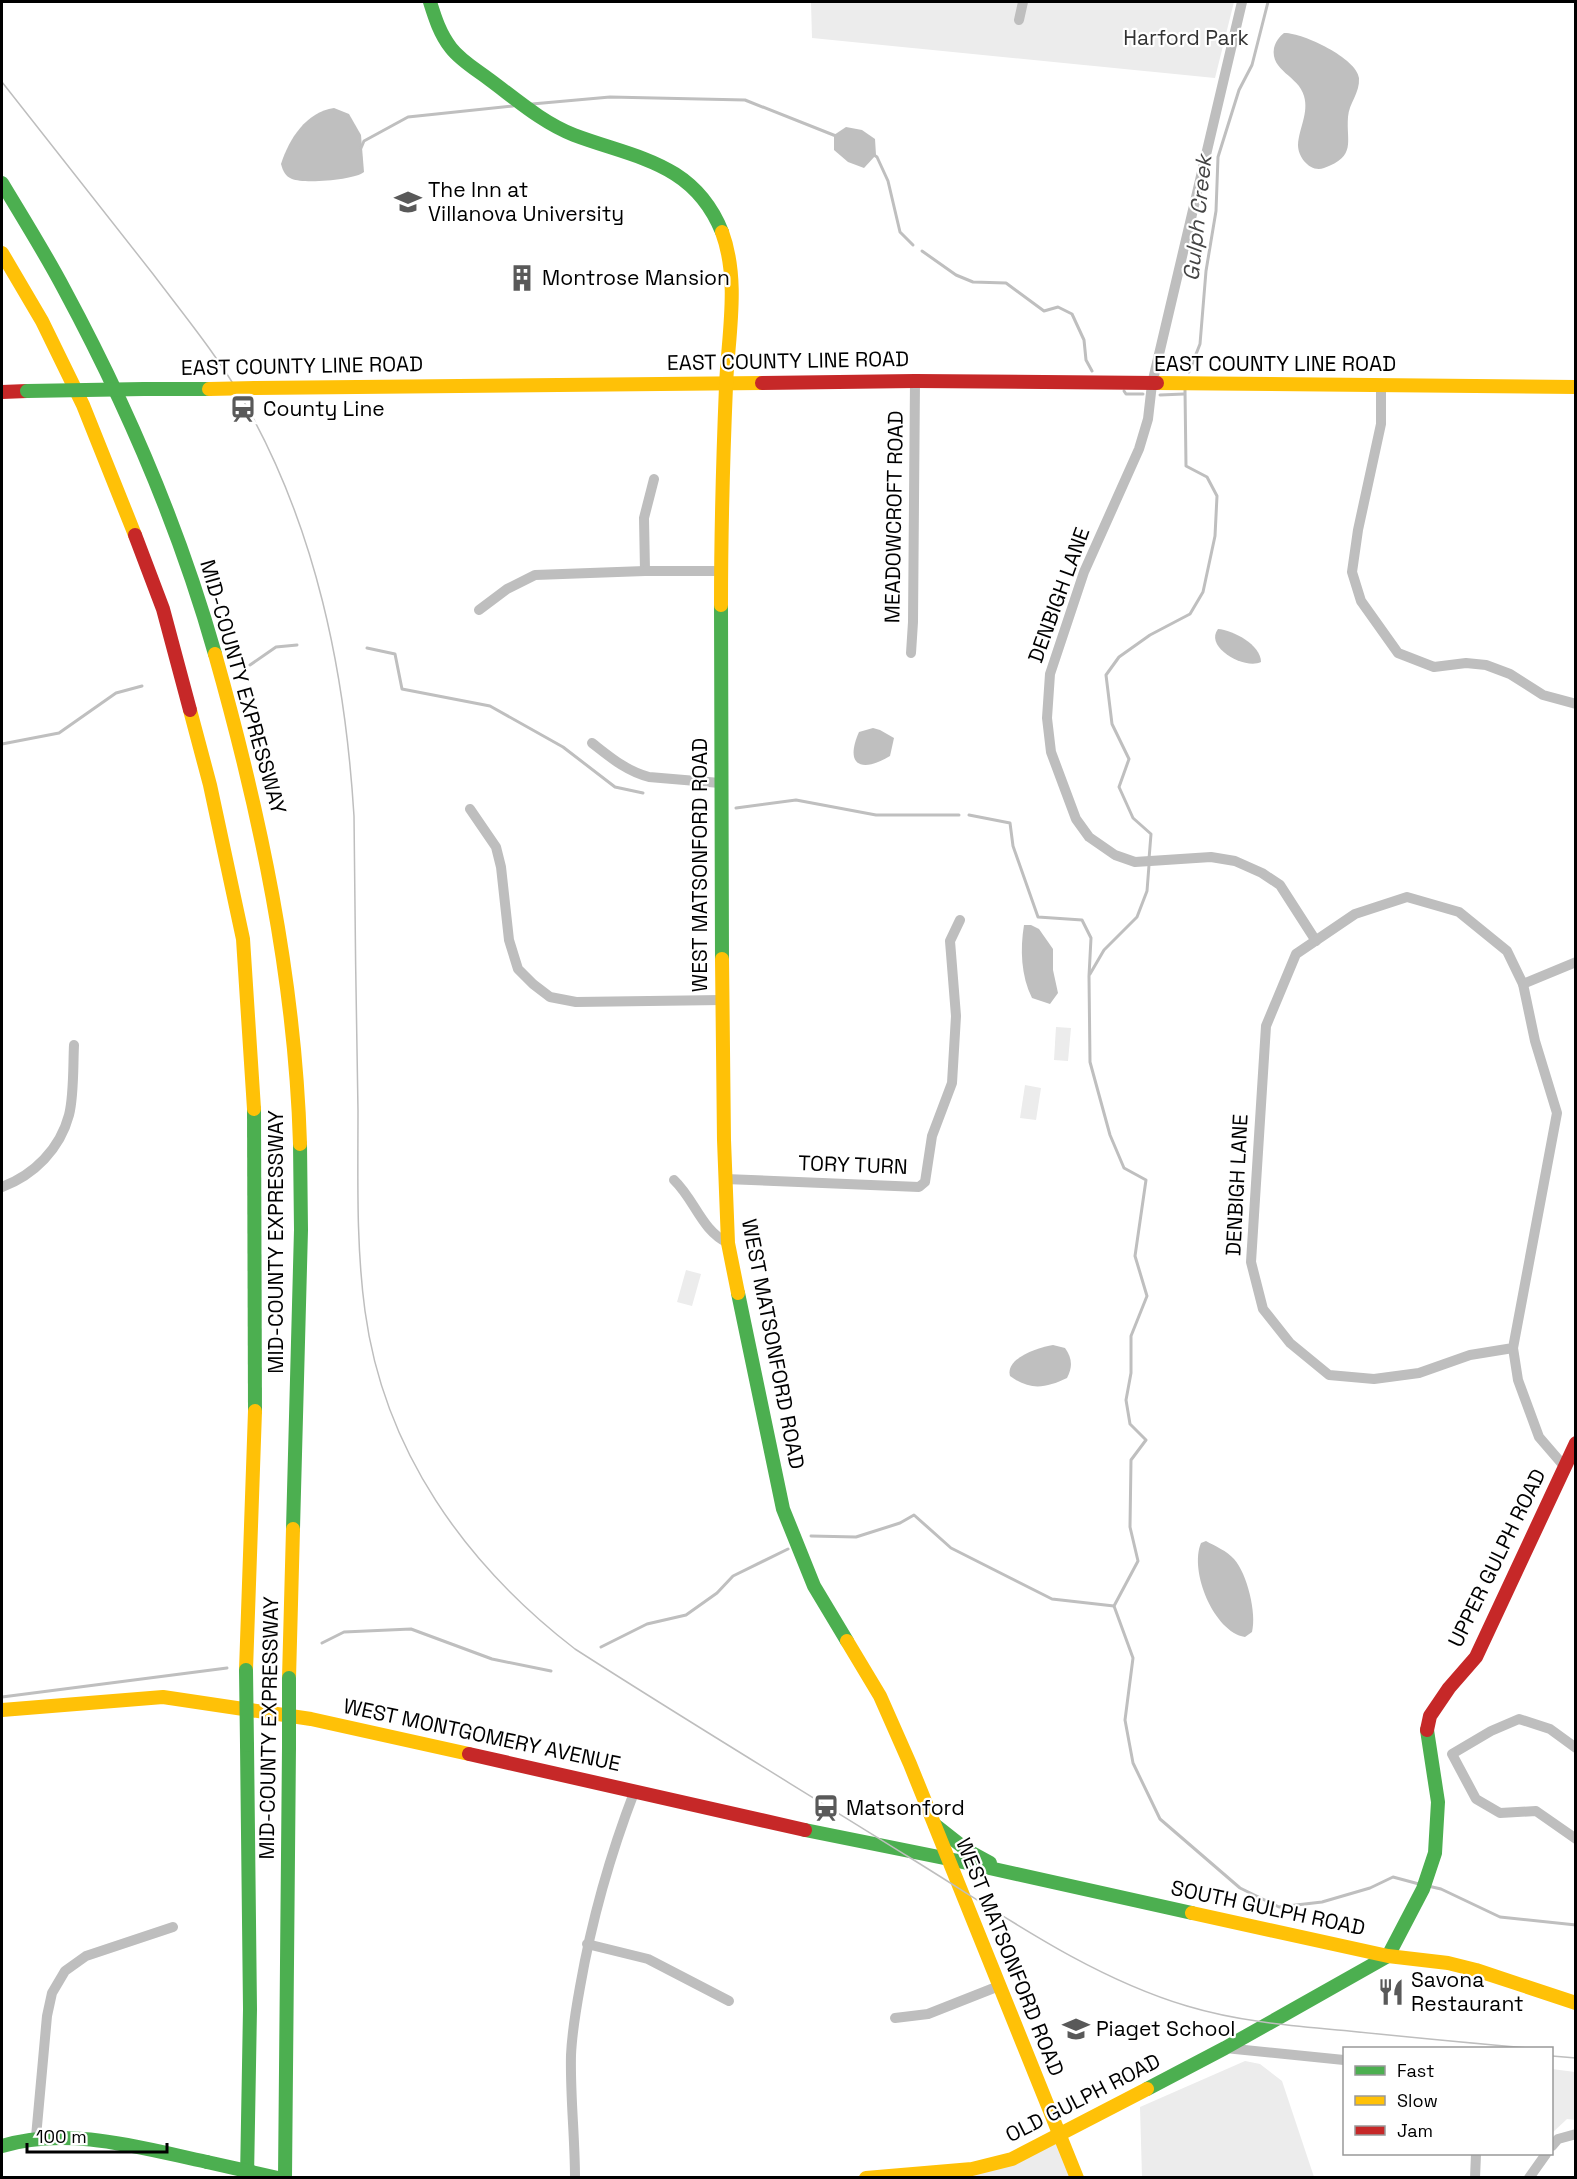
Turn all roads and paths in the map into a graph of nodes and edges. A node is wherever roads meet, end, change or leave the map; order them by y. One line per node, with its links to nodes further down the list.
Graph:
1 (430, 2): 8 (main road, WEST MATSONFORD ROAD)
2 (1023, 2): 4 (street)
3 (1242, 2): 9 (street, DENBIGH LANE)
4 (1019, 20)
5 (2, 183): 62 (main road, MID-COUNTY EXPRESSWAY, bridge)
6 (2, 253): 60 (main road, MID-COUNTY EXPRESSWAY, bridge)
7 (915, 381): 8 (main road, EAST COUNTY LINE ROAD); 9 (main road, EAST COUNTY LINE ROAD); 17 (street, MEADOWCROFT ROAD)
8 (726, 384): 12 (main road, EAST COUNTY LINE ROAD, bridge); 15 (main road, WEST MATSONFORD ROAD)
9 (1152, 384): 10 (main road, EAST COUNTY LINE ROAD); 23 (street, DENBIGH LANE)
10 (1381, 385): 11 (main road, EAST COUNTY LINE ROAD); 18 (street)
11 (1575, 387)
12 (2, 392)
13 (654, 479): 14 (street)
14 (645, 570): 15 (street); 16 (street)
15 (721, 572): 20 (main road, WEST MATSONFORD ROAD)
16 (479, 610)
17 (911, 653)
18 (1575, 704)
19 (592, 743): 20 (street)
20 (720, 783): 26 (main road, WEST MATSONFORD ROAD)
21 (470, 809): 26 (street)
22 (960, 920): 28 (street, TORY TURN)
23 (1316, 941): 25 (street, DENBIGH LANE); 32 (street, DENBIGH LANE)
24 (1575, 962): 25 (street)
25 (1523, 984): 32 (street, DENBIGH LANE)
26 (722, 1000): 28 (main road, WEST MATSONFORD ROAD)
27 (74, 1045): 30 (street)
28 (725, 1179): 31 (main road, WEST MATSONFORD ROAD)
29 (674, 1180): 31 (street)
30 (2, 1187)
31 (728, 1243): 40 (main road, WEST MATSONFORD ROAD)
32 (1513, 1348): 34 (street, DENBIGH LANE)
33 (1575, 1443): 34 (main road, UPPER GULPH ROAD)
34 (1564, 1466): 37 (main road, UPPER GULPH ROAD)
35 (2, 1710): 39 (main road, WEST MONTGOMERY AVENUE)
36 (1575, 1749): 38 (street)
37 (1428, 1754): 38 (street); 46 (main road, UPPER GULPH ROAD)
38 (1452, 1754): 41 (street)
39 (635, 1790): 42 (main road, WEST MONTGOMERY AVENUE); 45 (street)
40 (935, 1825): 42 (main road, WEST MATSONFORD ROAD); 43 (main road)
41 (1575, 1839)
42 (949, 1859): 43 (main road, SOUTH GULPH ROAD); 47 (main road, WEST MATSONFORD ROAD)
43 (1004, 1871): 46 (main road, SOUTH GULPH ROAD)
44 (173, 1927): 55 (street)
45 (587, 1944): 48 (street); 63 (street)
46 (1388, 1956): 49 (main road, SOUTH GULPH ROAD); 51 (main road, OLD GULPH ROAD)
47 (999, 1986): 50 (street); 54 (main road, WEST MATSONFORD ROAD)
48 (729, 2001)
49 (1575, 2003)
50 (895, 2018)
51 (1225, 2048): 52 (street); 54 (main road, OLD GULPH ROAD)
52 (1343, 2060)
53 (1575, 2134): 56 (street)
54 (1059, 2135): 64 (main road, OLD GULPH ROAD); 65 (main road, WEST MATSONFORD ROAD)
55 (36, 2136): 57 (main road); 61 (main road, bridge)
56 (1553, 2144)
57 (2, 2146)
58 (1476, 2155): 66 (street)
59 (1545, 2155): 67 (street)
60 (247, 2178)
61 (278, 2178)
62 (285, 2178)
63 (575, 2178)
64 (866, 2178)
65 (1077, 2178)
66 (1474, 2178)
67 (1529, 2178)

